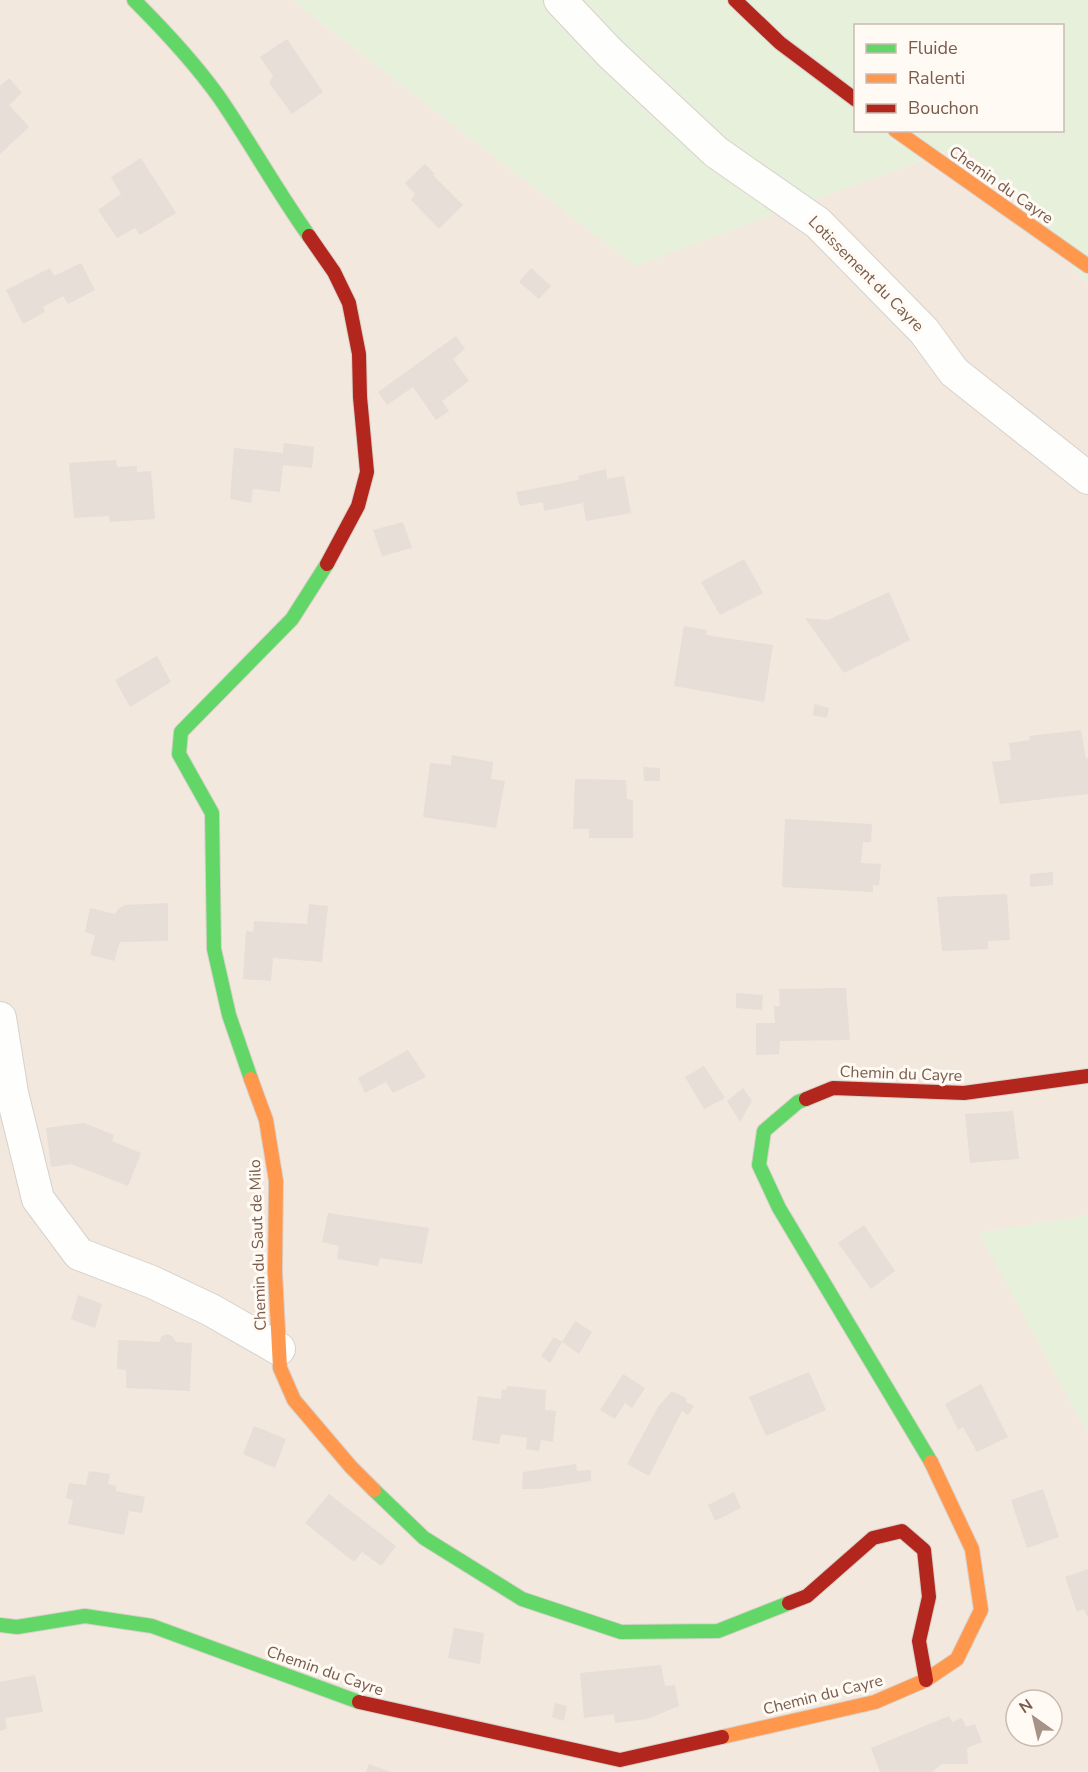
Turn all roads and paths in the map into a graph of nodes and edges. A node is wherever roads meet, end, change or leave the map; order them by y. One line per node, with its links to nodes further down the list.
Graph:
1 (134, 0): 10 (street, Chemin du Saut de Milo)
2 (560, 0): 7 (street, Lotissement du Cayre)
3 (735, 0): 4 (street)
4 (854, 99)
5 (898, 132): 6 (street, Chemin du Cayre)
6 (1088, 266)
7 (1088, 478)
8 (0, 1018): 10 (street)
9 (1088, 1076): 12 (street, Chemin du Cayre)
10 (279, 1349): 12 (street, Chemin du Saut de Milo)
11 (0, 1624): 12 (street, Chemin du Cayre)
12 (926, 1680)

